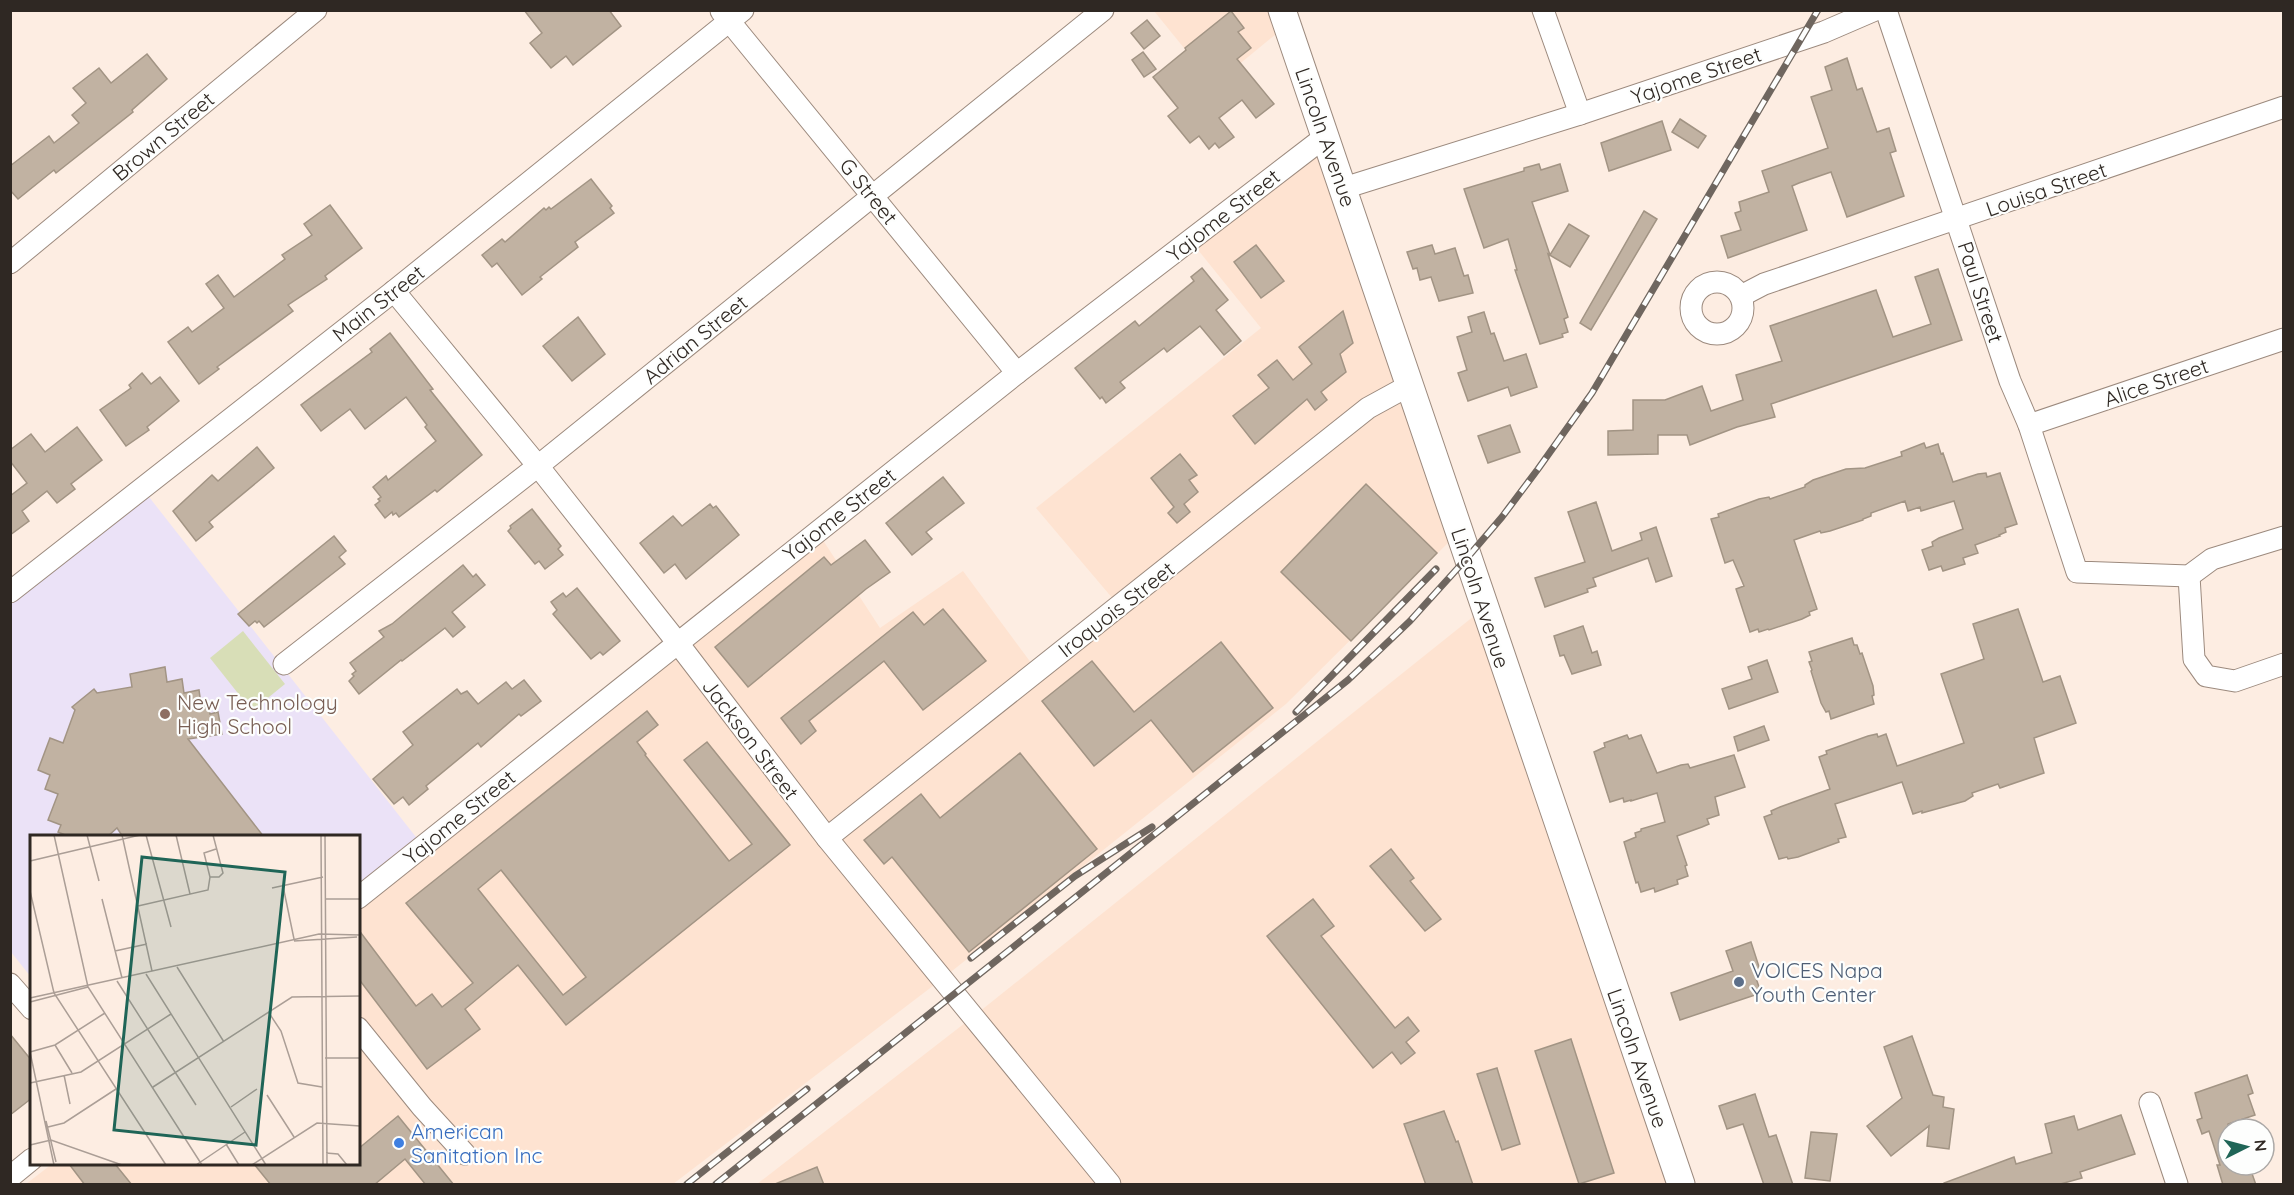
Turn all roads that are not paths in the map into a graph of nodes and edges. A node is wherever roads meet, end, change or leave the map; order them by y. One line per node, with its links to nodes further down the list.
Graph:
1 (316, 10): 14 (street, Brown Street)
2 (1103, 10): 12 (street, Adrian Street)
3 (1282, 10): 10 (main road, Lincoln Avenue)
4 (1543, 10): 9 (street)
5 (1875, 10): 9 (street, Yajome Street)
6 (1886, 10): 13 (street, Paul Street)
7 (731, 14): 12 (street, G Street); 15 (street, Main Street)
8 (2283, 107): 13 (street, Louisa Street)
9 (1580, 114): 11 (street, Yajome Street)
10 (1326, 136): 11 (main road, Lincoln Avenue); 18 (street, Yajome Street)
11 (1344, 188): 19 (main road, Lincoln Avenue)
12 (872, 195): 18 (street, G Street); 21 (street, Adrian Street)
13 (1957, 220): 16 (street, Louisa Street); 20 (street, Paul Street)
14 (10, 263)
15 (394, 291): 21 (street, Jackson Street); 24 (street, Main Street)
16 (1741, 296)
17 (2283, 339): 20 (street, Alice Street)
18 (1017, 373): 25 (street, Yajome Street)
19 (1410, 385): 28 (street, Iroquois Street); 38 (main road, Lincoln Avenue)
20 (2029, 425): 23 (street, Paul Street)
21 (538, 466): 25 (street, Jackson Street); 26 (street, Adrian Street)
22 (2283, 537): 23 (street)
23 (2189, 576): 27 (street)
24 (10, 591)
25 (677, 642): 28 (street, Jackson Street); 29 (street, Yajome Street)
26 (284, 664)
27 (2283, 664)
28 (827, 838): 37 (street, Jackson Street)
29 (360, 896)
30 (10, 984): 31 (street)
31 (30, 1007)
32 (360, 1030): 34 (street)
33 (2150, 1103): 39 (street)
34 (465, 1154)
35 (30, 1161): 36 (street)
36 (10, 1177)
37 (1110, 1185)
38 (1681, 1185)
39 (2177, 1185)

